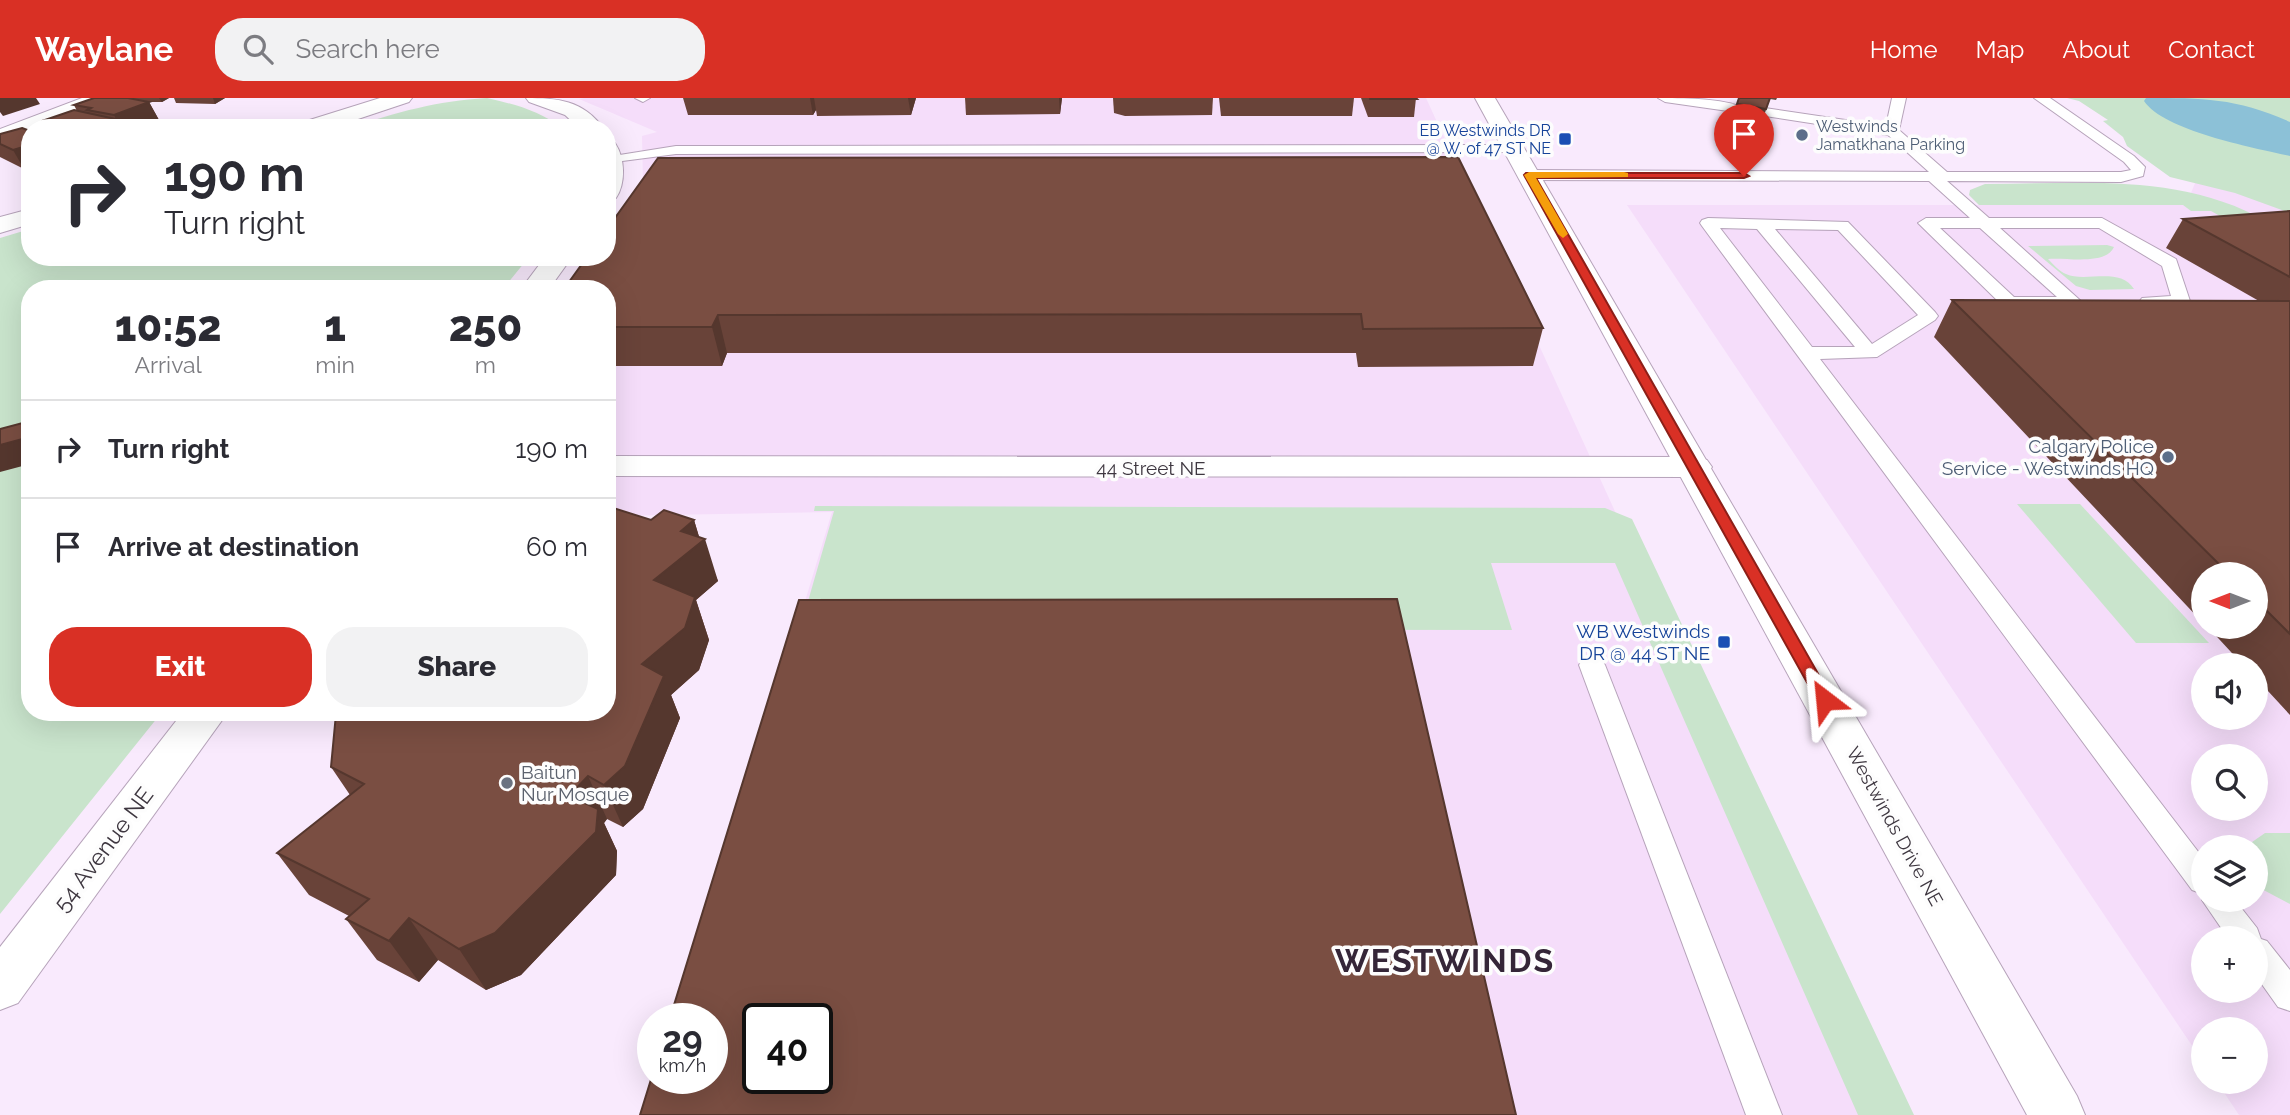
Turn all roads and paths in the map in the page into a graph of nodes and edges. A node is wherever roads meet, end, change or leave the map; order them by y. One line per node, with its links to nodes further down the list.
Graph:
1 (101, 98): 10 (street)
2 (402, 98): 11 (street)
3 (536, 98): 12 (street)
4 (1485, 98): 17 (street, Westwinds Drive NE)
5 (1665, 98): 8 (lane)
6 (1899, 98): 14 (lane)
7 (2041, 98): 18 (lane)
8 (1735, 108)
9 (1765, 112): 14 (lane)
10 (49, 119)
11 (336, 119)
12 (582, 119)
13 (21, 130): 15 (street)
14 (1892, 131): 18 (lane)
15 (0, 136)
16 (616, 154): 17 (lane)
17 (1522, 162): 18 (lane); 27 (street, Westwinds Drive NE)
18 (1938, 176): 21 (lane)
19 (21, 219): 22 (street)
20 (1761, 223): 24 (lane); 25 (lane); 25 (lane)
21 (1984, 223): 21 (lane); 23 (lane)
22 (0, 225)
23 (2127, 302)
24 (1806, 353): 25 (lane); 30 (lane)
25 (1870, 353)
26 (616, 466): 27 (street, 44 Street NE)
27 (1695, 467): 37 (street, Westwinds Drive NE)
28 (1592, 665): 36 (lane)
29 (200, 721): 34 (street, 54 Avenue NE)
30 (2191, 865)
31 (2226, 912): 32 (lane)
32 (2237, 926)
33 (2268, 967): 35 (lane)
34 (0, 987)
35 (2290, 996)
36 (1764, 1115)
37 (2057, 1115)

